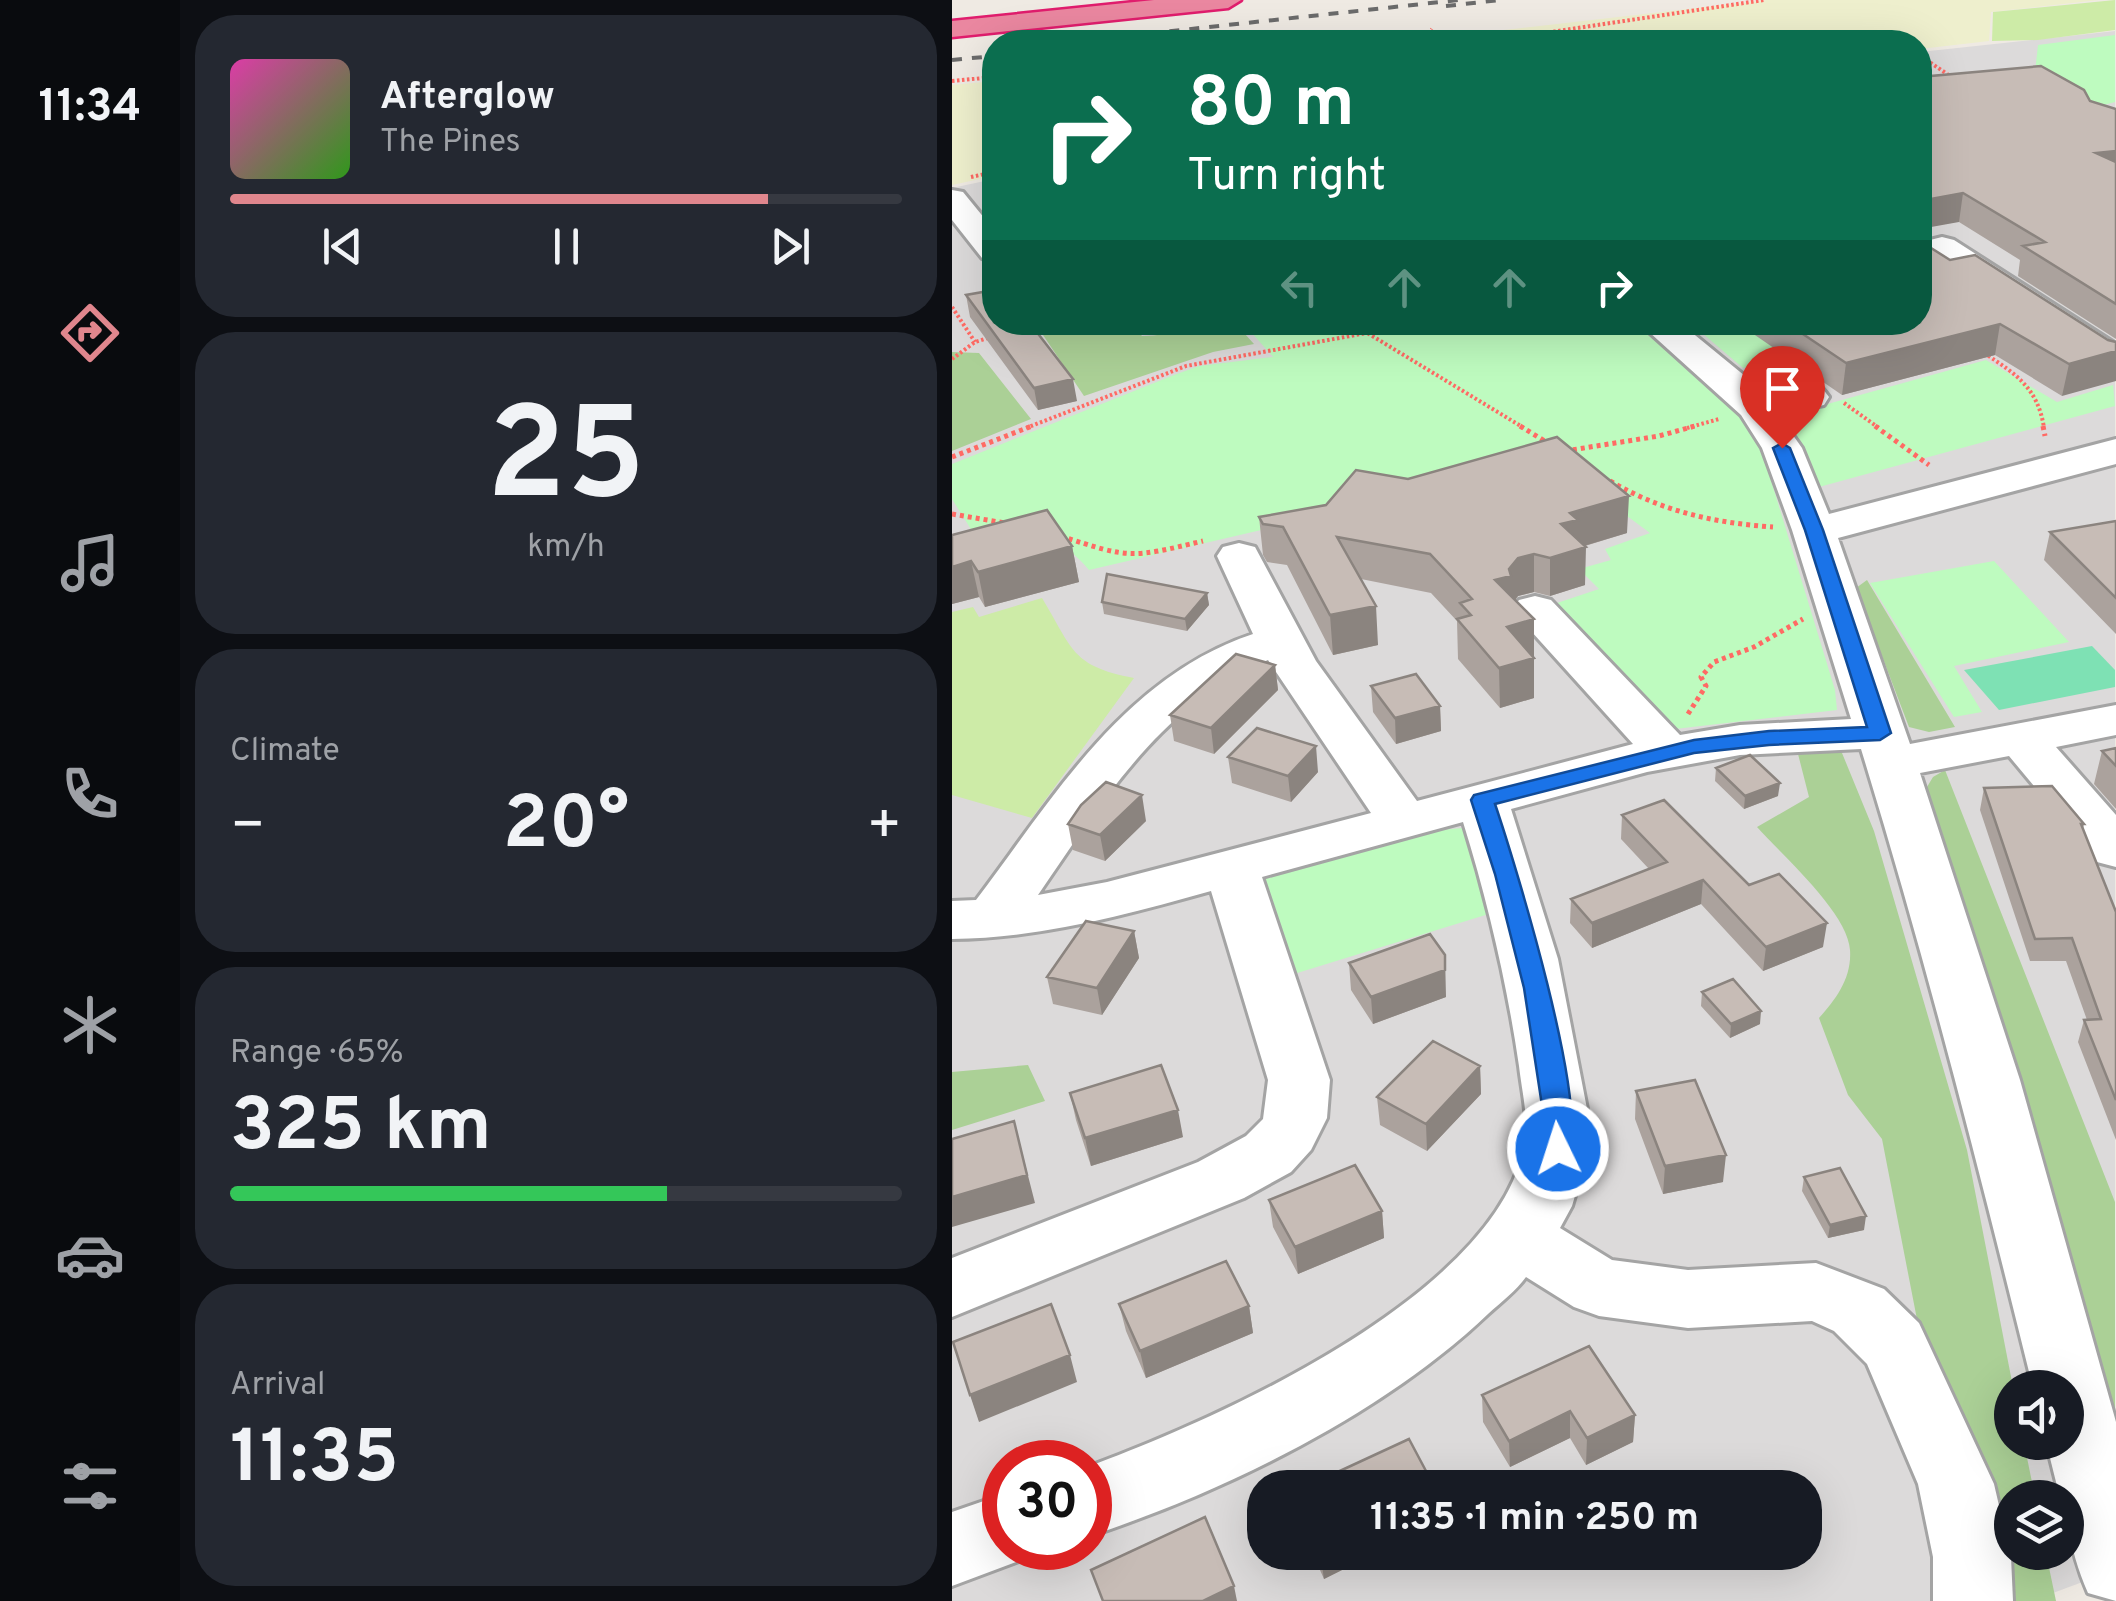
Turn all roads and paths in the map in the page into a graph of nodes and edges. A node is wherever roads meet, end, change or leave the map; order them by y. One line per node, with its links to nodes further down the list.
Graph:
1 (1125, 0): 4 (highway)
2 (1228, 0): 5 (highway)
3 (1764, 0): 6 (path)
4 (952, 18)
5 (952, 29)
6 (1564, 30)
7 (1932, 63): 9 (path)
8 (982, 78): 10 (path)
9 (1955, 80)
10 (952, 82)
11 (961, 196): 12 (street)
12 (982, 231)
13 (1942, 248): 22 (street)
14 (952, 308): 19 (path)
15 (997, 335): 19 (path)
16 (1363, 335): 25 (path)
17 (1371, 335): 24 (path)
18 (1677, 335): 23 (street)
19 (975, 342): 21 (path)
20 (1970, 344): 26 (path)
21 (952, 360)
22 (2116, 360)
23 (1772, 393): 24 (path); 26 (path); 31 (street)
24 (1563, 452): 27 (path)
25 (952, 457)
26 (2012, 459): 31 (street)
27 (1578, 461)
28 (1608, 480): 31 (path)
29 (952, 514): 30 (path)
30 (1015, 524)
31 (1814, 530): 34 (street)
32 (1053, 534): 33 (path)
33 (1225, 548): 36 (street)
34 (1838, 605): 39 (street); 40 (path)
35 (1536, 610): 40 (street)
36 (1278, 641): 42 (street); 45 (street)
37 (2116, 720): 38 (street)
38 (2021, 738): 39 (street); 43 (street)
39 (1886, 748): 40 (street); 51 (street)
40 (1665, 749): 41 (street)
41 (1482, 800): 42 (street); 46 (street)
42 (1405, 821): 44 (street)
43 (2116, 850)
44 (1231, 868): 45 (street); 47 (street)
45 (972, 920)
46 (1518, 1237): 48 (street); 52 (street)
47 (952, 1288)
48 (1112, 1492)
49 (982, 1538): 50 (street)
50 (952, 1549)
51 (2116, 1566)
52 (1974, 1601)

